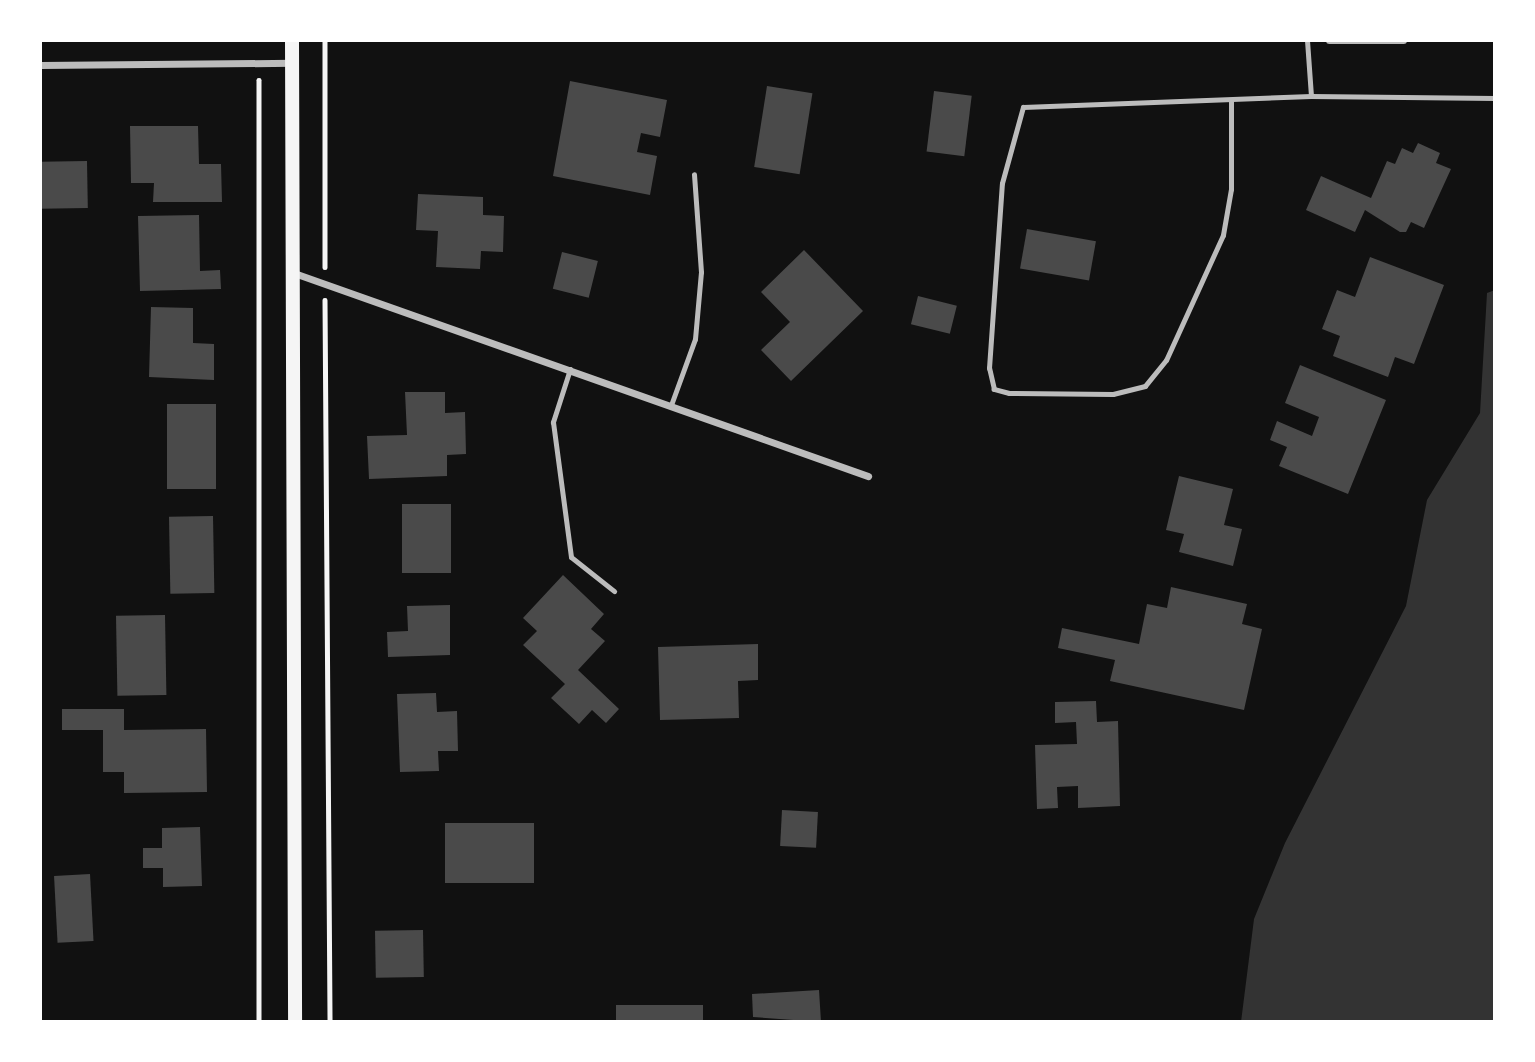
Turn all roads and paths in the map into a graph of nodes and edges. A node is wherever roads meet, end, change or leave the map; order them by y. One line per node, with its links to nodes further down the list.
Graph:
1 (292, 40): 6 (main road)
2 (325, 40): 14 (path)
3 (1307, 40): 9 (lane)
4 (1329, 40): 5 (street)
5 (1402, 40)
6 (292, 63): 7 (street); 13 (main road)
7 (258, 64): 8 (street); 19 (path)
8 (40, 65)
9 (1311, 96): 10 (lane); 11 (lane)
10 (1495, 98)
11 (1231, 101): 11 (lane)
12 (694, 174): 16 (lane)
13 (295, 273): 14 (street); 20 (main road)
14 (325, 284): 15 (street); 21 (path)
15 (570, 369): 16 (street); 18 (lane)
16 (671, 405): 17 (street)
17 (869, 476)
18 (614, 591)
19 (260, 1022)
20 (295, 1022)
21 (330, 1022)

